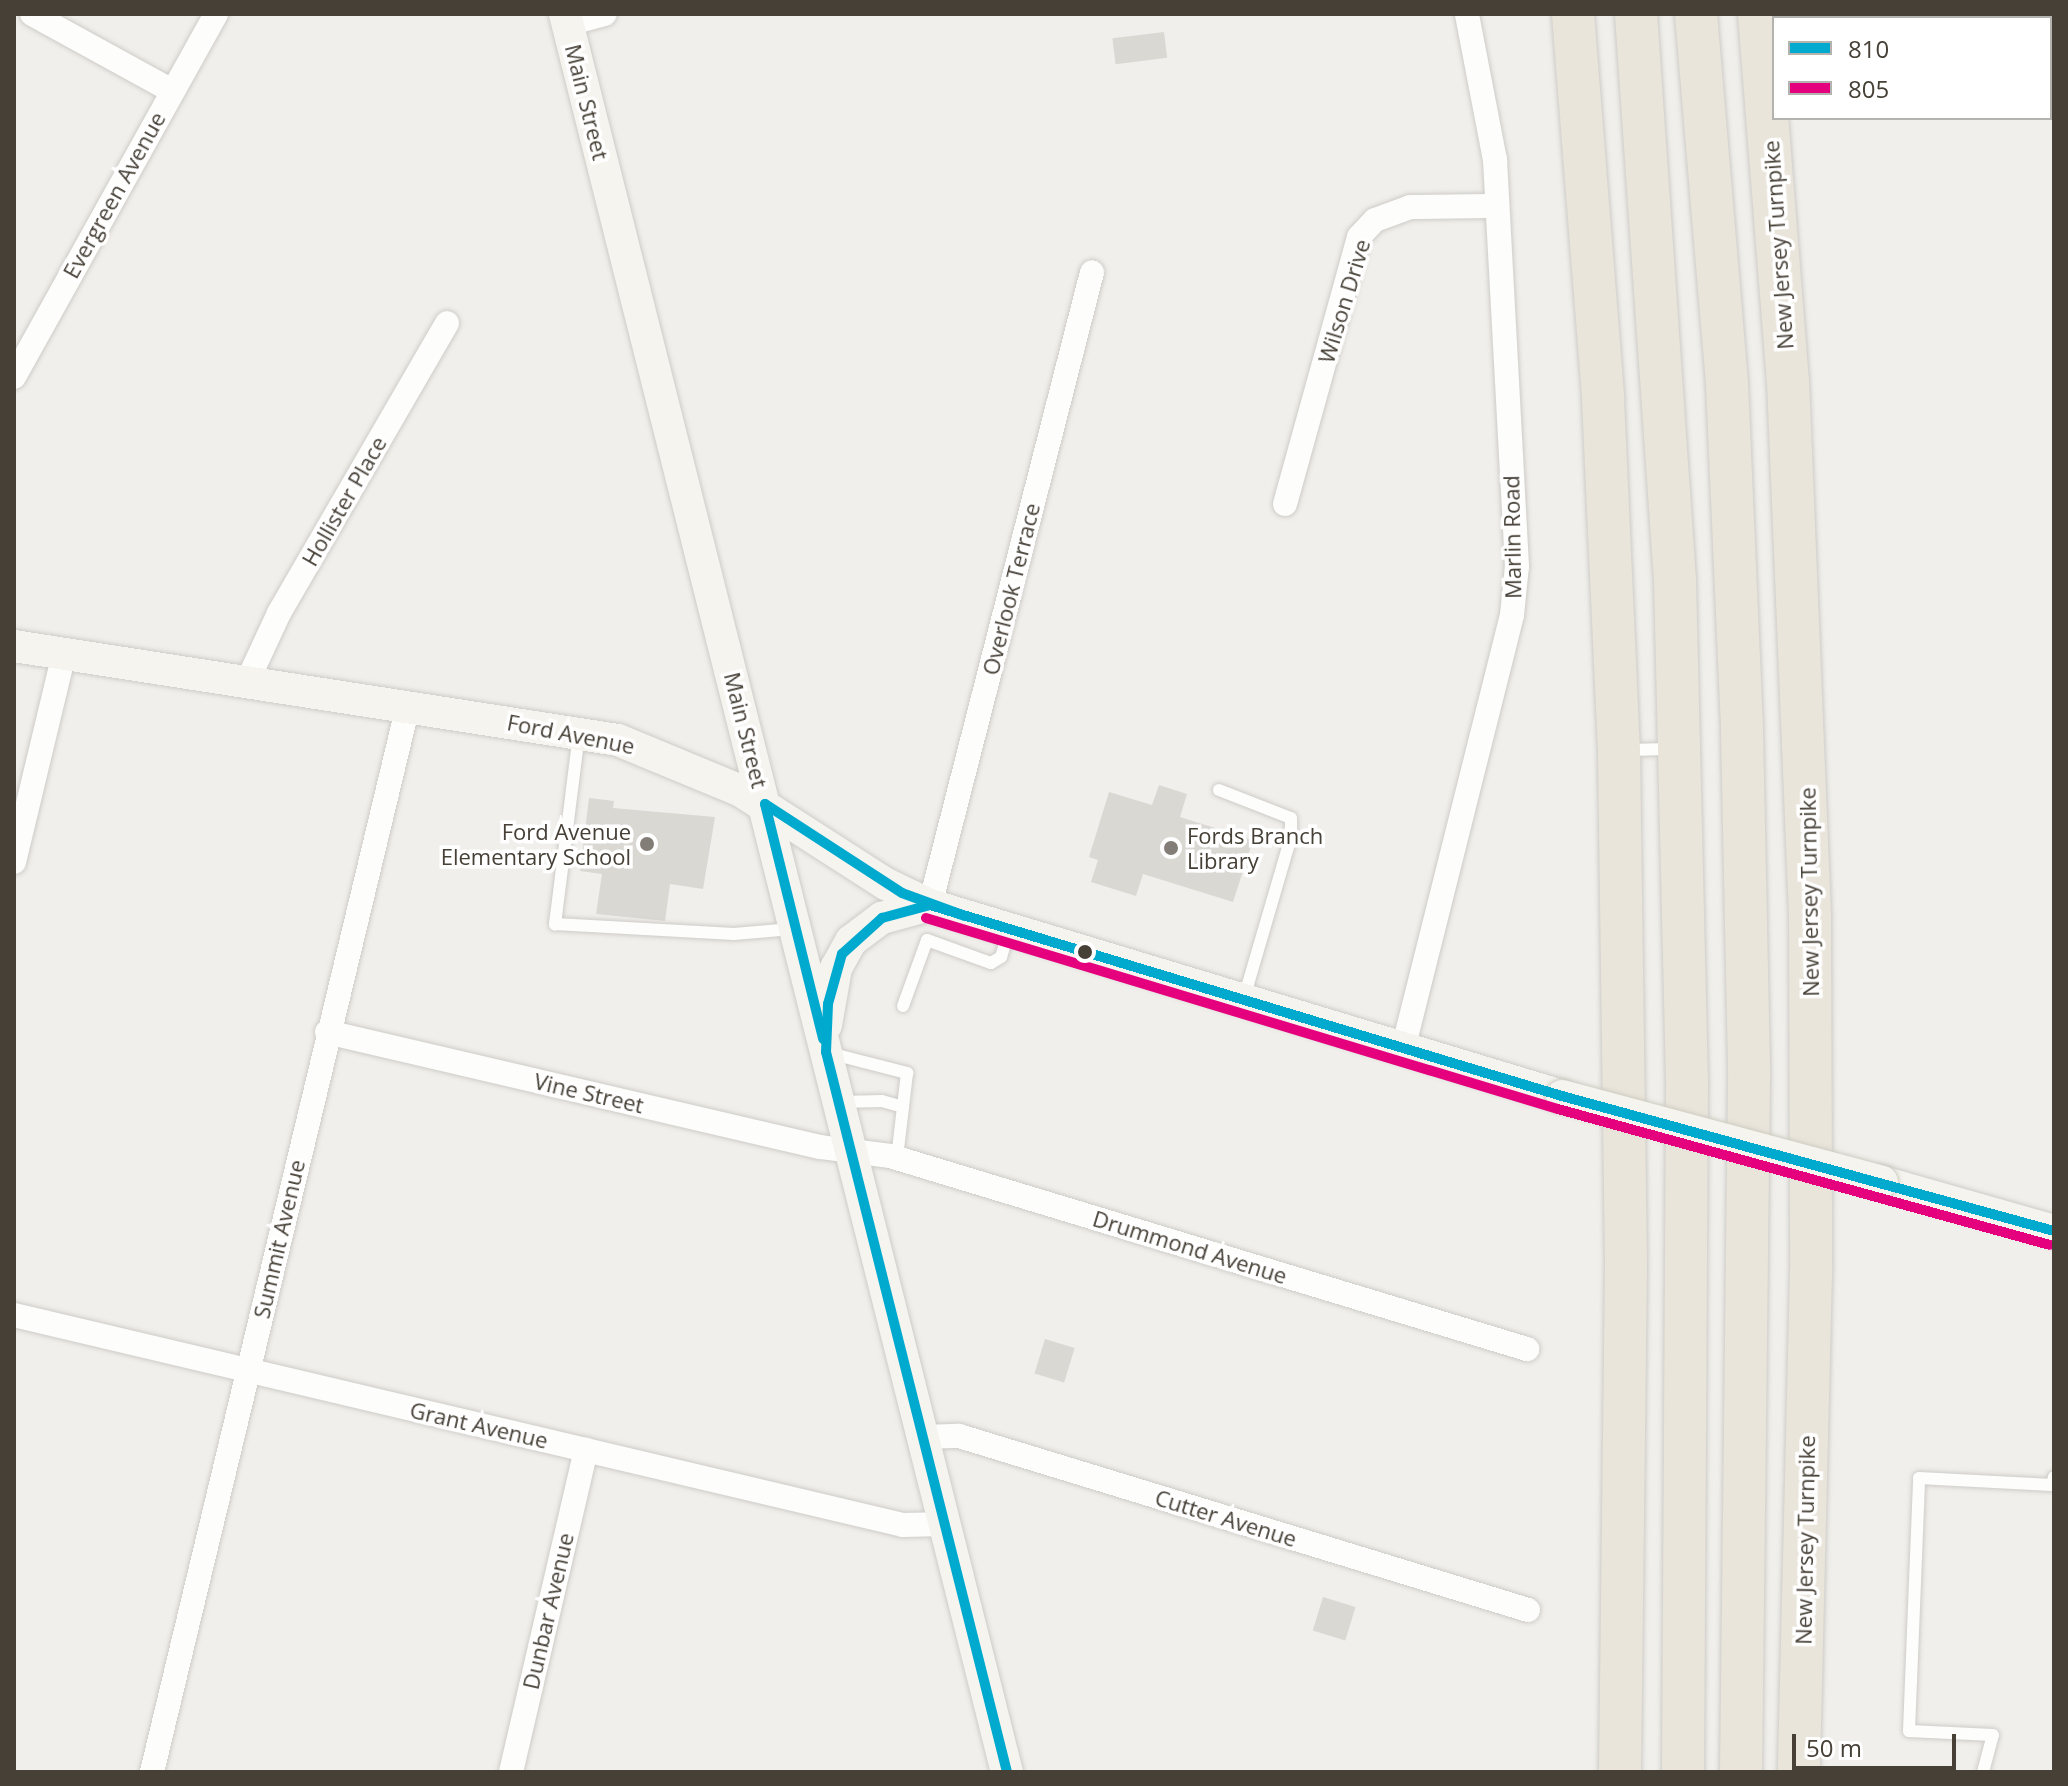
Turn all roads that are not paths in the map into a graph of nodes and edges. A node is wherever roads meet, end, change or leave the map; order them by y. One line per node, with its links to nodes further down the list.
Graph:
1 (32, 14): 10 (street)
2 (216, 14): 10 (street, Evergreen Avenue)
3 (605, 14): 9 (street)
4 (1467, 14): 11 (street, Marlin Road)
5 (1573, 14): 22 (highway)
6 (1636, 14): 21 (highway)
7 (1696, 14): 53 (highway)
8 (1759, 14): 54 (highway, New Jersey Turnpike)
9 (566, 19): 24 (street, Main Street)
10 (172, 91): 14 (street, Evergreen Avenue)
11 (1496, 206): 15 (street, Wilson Drive); 33 (street, Marlin Road)
12 (1092, 272): 26 (street, Overlook Terrace)
13 (447, 323): 18 (street, Hollister Place)
14 (14, 377)
15 (1285, 504)
16 (14, 646): 17 (street, Ford Avenue)
17 (64, 654): 18 (street, Ford Avenue); 25 (street)
18 (247, 682): 19 (street, Ford Avenue)
19 (408, 706): 20 (street, Ford Avenue); 32 (street, Summit Avenue)
20 (579, 733): 24 (street, Ford Avenue); 27 (lane)
21 (1680, 749): 22 (lane); 52 (highway)
22 (1619, 750): 51 (highway)
23 (1219, 790): 30 (lane)
24 (765, 804): 26 (street, Ford Avenue); 27 (street, Main Street)
25 (14, 862)
26 (938, 908): 28 (street, Ford Avenue); 29 (lane); 34 (street)
27 (795, 929): 34 (street, Main Street)
28 (1009, 930): 29 (lane); 30 (street, Ford Avenue)
29 (937, 944): 31 (lane)
30 (1243, 1001): 33 (street, Ford Avenue)
31 (903, 1006)
32 (327, 1032): 37 (street, Vine Street); 42 (street, Summit Avenue)
33 (1403, 1049): 39 (street, Ford Avenue, bridge)
34 (826, 1052): 35 (street, Main Street); 36 (lane)
35 (839, 1102): 36 (lane); 37 (street, Main Street)
36 (903, 1107): 38 (lane)
37 (851, 1152): 38 (street, Drummond Avenue); 43 (street, Main Street)
38 (897, 1158): 41 (street, Drummond Avenue)
39 (2054, 1231)
40 (14, 1315): 42 (street, Grant Avenue)
41 (1527, 1349)
42 (248, 1371): 44 (street, Grant Avenue); 48 (street, Summit Avenue)
43 (923, 1437): 46 (street, Main Street); 47 (street, Cutter Avenue)
44 (586, 1450): 46 (street, Grant Avenue); 49 (street, Dunbar Avenue)
45 (2054, 1477): 55 (lane)
46 (945, 1524): 50 (street, Main Street)
47 (1528, 1610)
48 (152, 1772)
49 (511, 1772)
50 (1007, 1772)
51 (1620, 1772)
52 (1683, 1772)
53 (1741, 1772)
54 (1799, 1772)
55 (1983, 1772)

